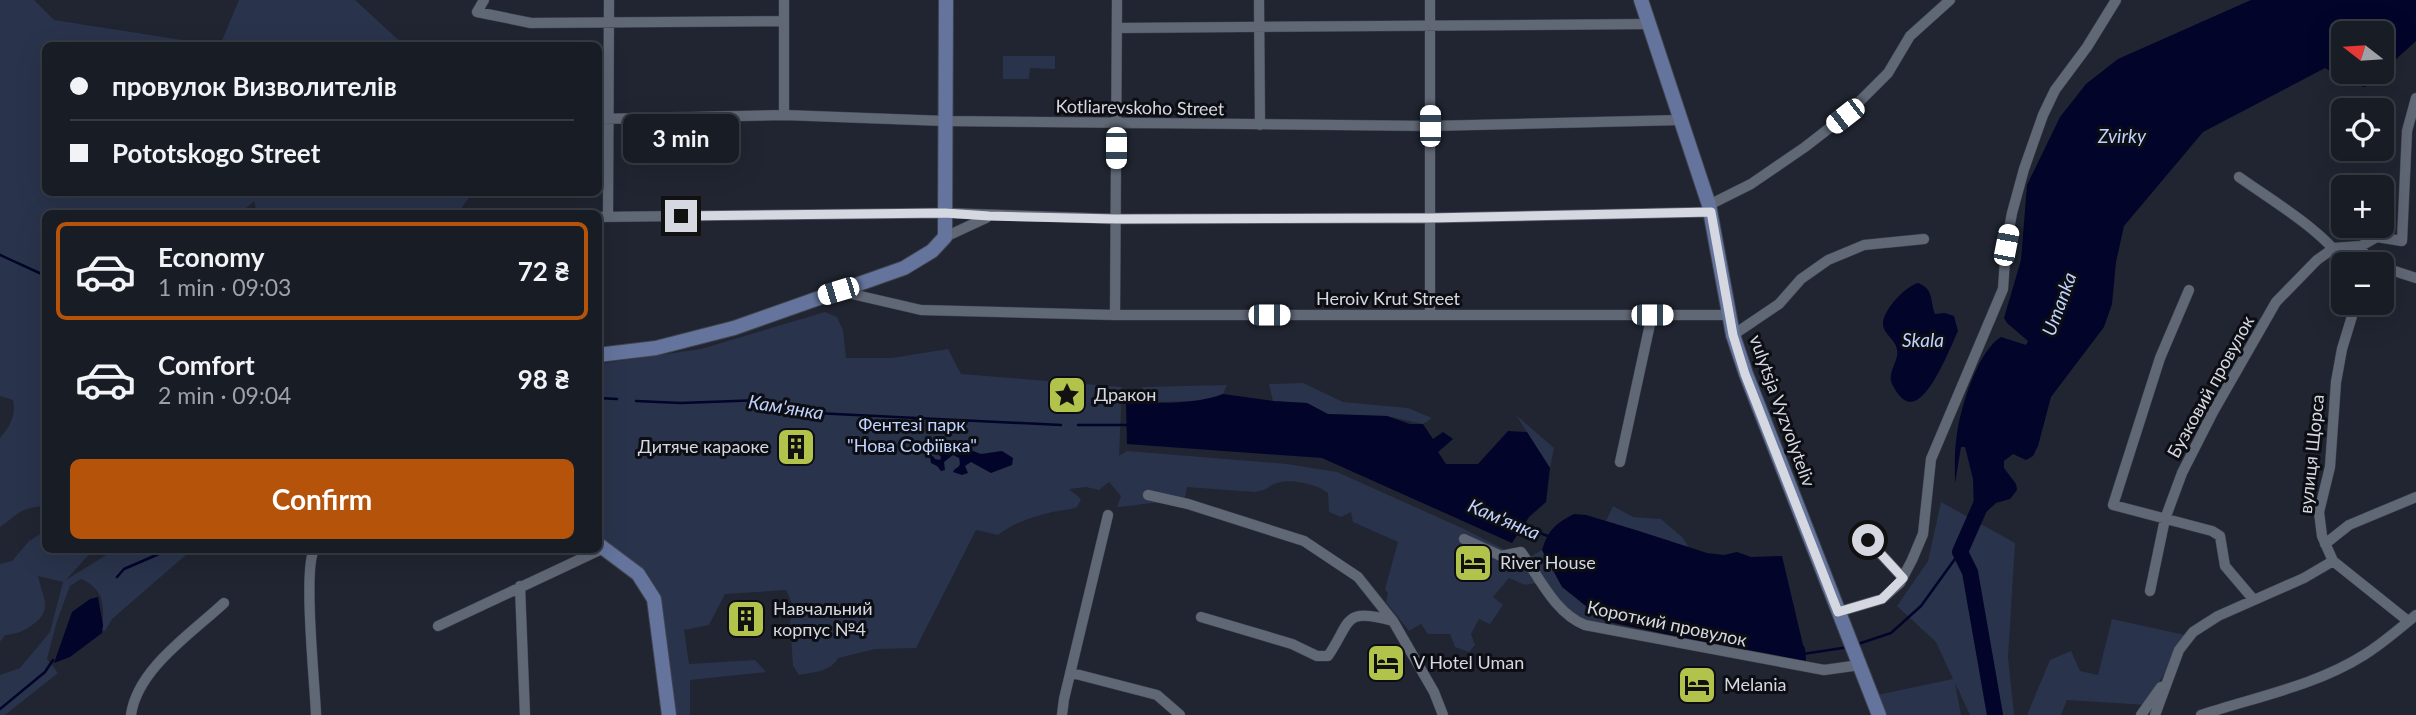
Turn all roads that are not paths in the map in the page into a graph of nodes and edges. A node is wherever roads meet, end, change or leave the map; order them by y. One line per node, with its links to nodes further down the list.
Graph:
1 (484, 0): 12 (street)
2 (610, 0): 12 (street)
3 (785, 0): 11 (street)
4 (946, 0): 21 (street)
5 (1117, 0): 16 (street)
6 (1259, 0): 15 (street)
7 (1430, 0): 14 (street)
8 (1641, 0): 13 (street, vulytsja Vyzvolyteliv)
9 (1950, 0): 26 (street)
10 (2116, 0): 61 (street)
11 (784, 21): 12 (street); 18 (street)
12 (609, 24): 19 (street)
13 (1649, 24): 14 (street); 20 (street, vulytsja Vyzvolyteliv)
14 (1430, 26): 15 (street); 24 (street)
15 (1259, 27): 16 (street); 23 (street)
16 (1118, 28): 22 (street)
17 (2416, 98): 34 (street)
18 (784, 115): 19 (street, Kotliarevskoho Street); 21 (street, Kotliarevskoho Street)
19 (604, 119): 29 (street)
20 (1681, 120): 24 (street, Kotliarevskoho Street); 26 (street, vulytsja Vyzvolyteliv)
21 (945, 121): 22 (street, Kotliarevskoho Street); 27 (street)
22 (1116, 124): 23 (street, Kotliarevskoho Street); 31 (street)
23 (1259, 125): 24 (street, Kotliarevskoho Street)
24 (1430, 126): 30 (street)
25 (2239, 177): 35 (street)
26 (1710, 208): 30 (street); 45 (street, vulytsja Vyzvolyteliv)
27 (945, 213): 28 (street); 29 (street); 32 (street)
28 (989, 216): 31 (street); 32 (street)
29 (603, 217)
30 (1430, 218): 31 (street); 42 (street)
31 (1116, 219): 43 (street)
32 (945, 237): 41 (street)
33 (1924, 239): 47 (street)
34 (2361, 246): 35 (street); 37 (street)
35 (2334, 248): 36 (street); 53 (street, Бузковий провулок)
36 (2337, 252)
37 (2364, 252)
38 (2394, 271): 39 (street)
39 (2416, 278)
40 (2189, 290): 53 (street)
41 (838, 291): 43 (street, Heroiv Krut Street); 48 (street)
42 (1430, 314): 43 (street, Heroiv Krut Street); 44 (street, Heroiv Krut Street)
43 (1115, 315)
44 (1652, 315): 45 (street, Heroiv Krut Street); 49 (street)
45 (1729, 315): 47 (street, vulytsja Vyzvolyteliv)
46 (2352, 315): 56 (street, вулиця Щорса)
47 (1733, 335): 66 (street, vulytsja Vyzvolyteliv)
48 (602, 355)
49 (1620, 462)
50 (1148, 495): 69 (street)
51 (2416, 497): 56 (street)
52 (1108, 515): 72 (street)
53 (2165, 519): 63 (street, Бузковий провулок); 64 (street)
54 (1464, 539): 71 (street, Короткий провулок)
55 (1868, 540): 61 (street)
56 (2325, 544): 60 (street, вулиця Щорса)
57 (602, 547): 77 (street)
58 (312, 553): 75 (street)
59 (587, 553): 62 (street)
60 (2333, 561): 64 (street); 68 (street)
61 (1903, 578): 66 (street)
62 (520, 586): 70 (street); 76 (street)
63 (2150, 591)
64 (2253, 599): 73 (street)
65 (224, 603): 74 (street)
66 (1838, 612): 71 (street, vulytsja Vyzvolyteliv)
67 (1201, 617): 69 (street)
68 (2412, 618): 85 (street)
69 (1394, 621): 80 (street)
70 (438, 626)
71 (1858, 661): 81 (street, vulytsja Vyzvolyteliv)
72 (1072, 673): 78 (street); 79 (street)
73 (2168, 677): 82 (street); 83 (street)
74 (131, 715)
75 (316, 715)
76 (525, 715)
77 (669, 715)
78 (1062, 715)
79 (1180, 715)
80 (1443, 715)
81 (1878, 715)
82 (2141, 715)
83 (2155, 715): 84 (street)
84 (2162, 715)
85 (2201, 715)

